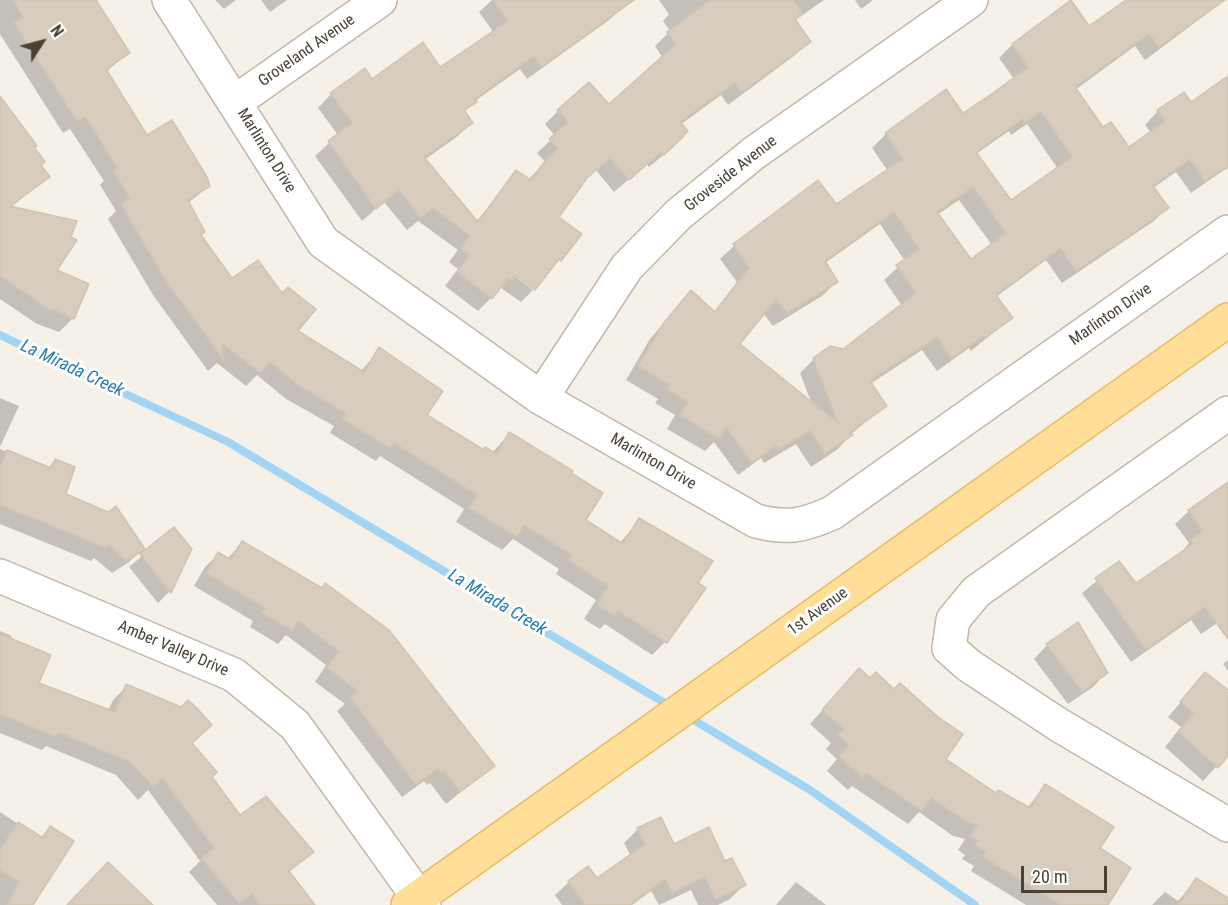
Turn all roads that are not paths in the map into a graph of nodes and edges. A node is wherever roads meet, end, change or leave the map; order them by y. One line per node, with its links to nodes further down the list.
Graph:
1 (169, 0): 4 (street, Marlinton Drive)
2 (380, 0): 4 (street, Groveland Avenue)
3 (971, 0): 7 (street, Groveside Avenue)
4 (235, 102): 7 (street, Marlinton Drive)
5 (1228, 232): 7 (street, Marlinton Drive)
6 (1228, 320): 11 (main road, 1st Avenue)
7 (541, 398)
8 (1228, 413): 10 (street)
9 (0, 576): 11 (street, Amber Valley Drive)
10 (1228, 825)
11 (417, 902)

